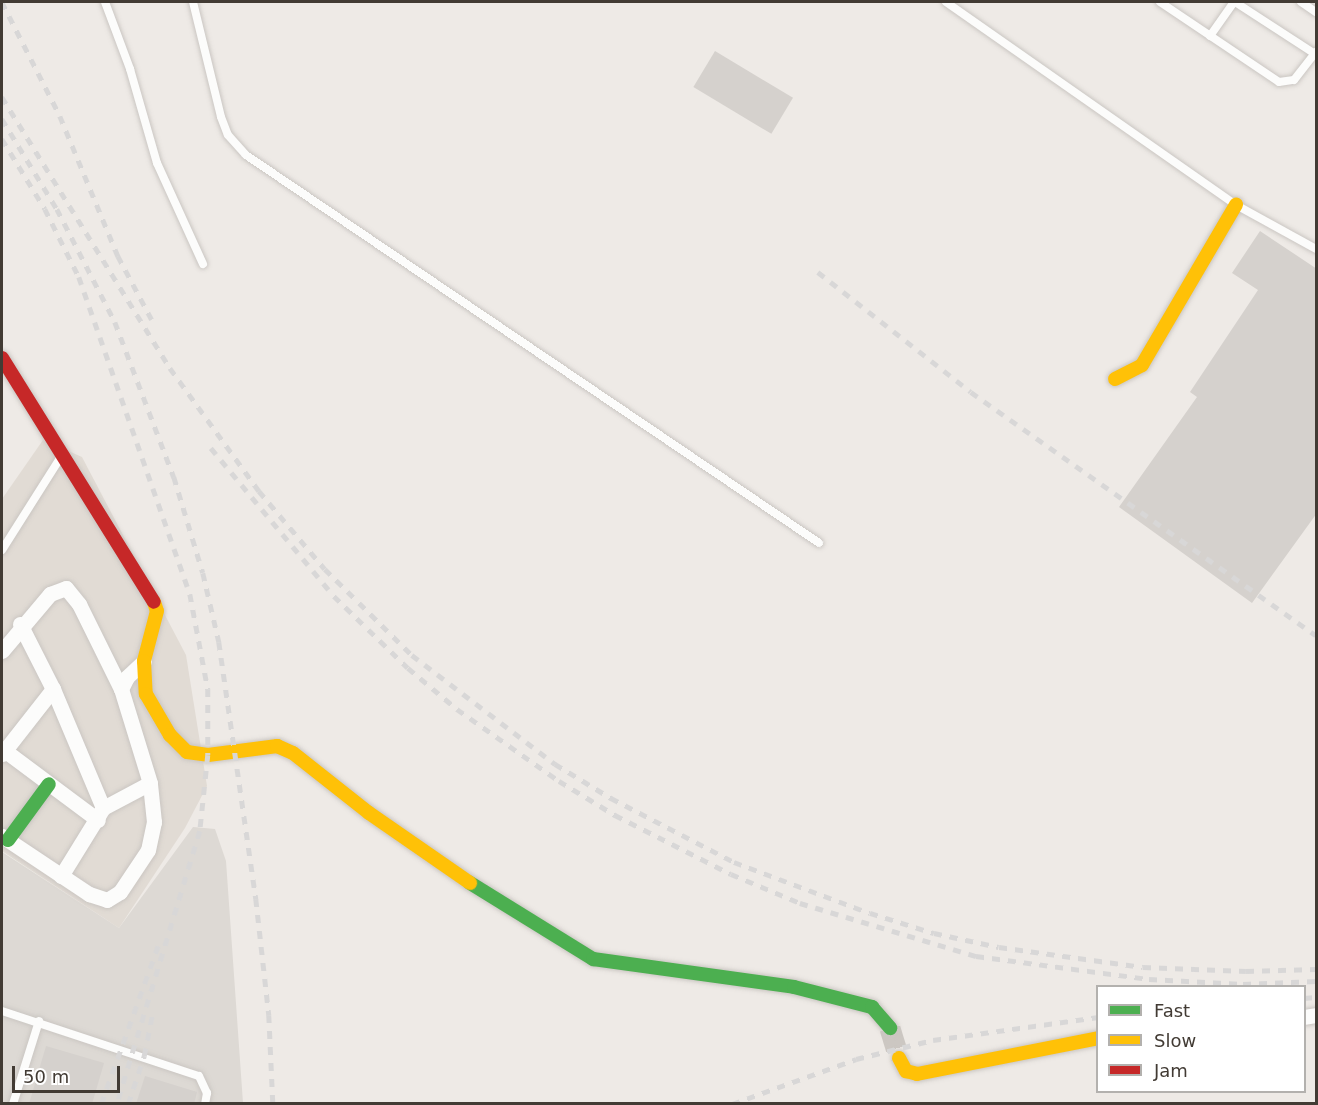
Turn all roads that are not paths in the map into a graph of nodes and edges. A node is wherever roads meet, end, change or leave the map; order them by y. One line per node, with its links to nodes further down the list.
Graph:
1 (105, 2): 12 (lane)
2 (193, 2): 16 (lane)
3 (946, 2): 10 (lane)
4 (1160, 2): 8 (lane)
5 (1235, 2): 8 (lane); 9 (lane)
6 (1301, 2): 7 (lane)
7 (1317, 12)
8 (1210, 36): 9 (lane)
9 (1316, 53)
10 (1236, 205): 11 (lane); 14 (street)
11 (1317, 249)
12 (203, 264)
13 (2, 358): 15 (street)
14 (1115, 379)
15 (62, 455): 17 (lane); 20 (street)
16 (819, 543)
17 (2, 550)
18 (20, 624): 19 (street); 21 (street); 22 (street)
19 (2, 651)
20 (144, 661): 22 (street); 31 (street)
21 (53, 689): 23 (street); 26 (street)
22 (121, 689): 24 (street)
23 (3, 752): 25 (street)
24 (150, 783): 26 (street); 28 (street)
25 (49, 784): 26 (street); 27 (street)
26 (101, 814): 28 (street)
27 (5, 838): 28 (street)
28 (62, 876)
29 (2, 1011): 30 (lane)
30 (39, 1022): 34 (lane); 35 (lane)
31 (890, 1028)
32 (1096, 1038): 33 (street)
33 (899, 1058)
34 (13, 1104)
35 (205, 1104)

